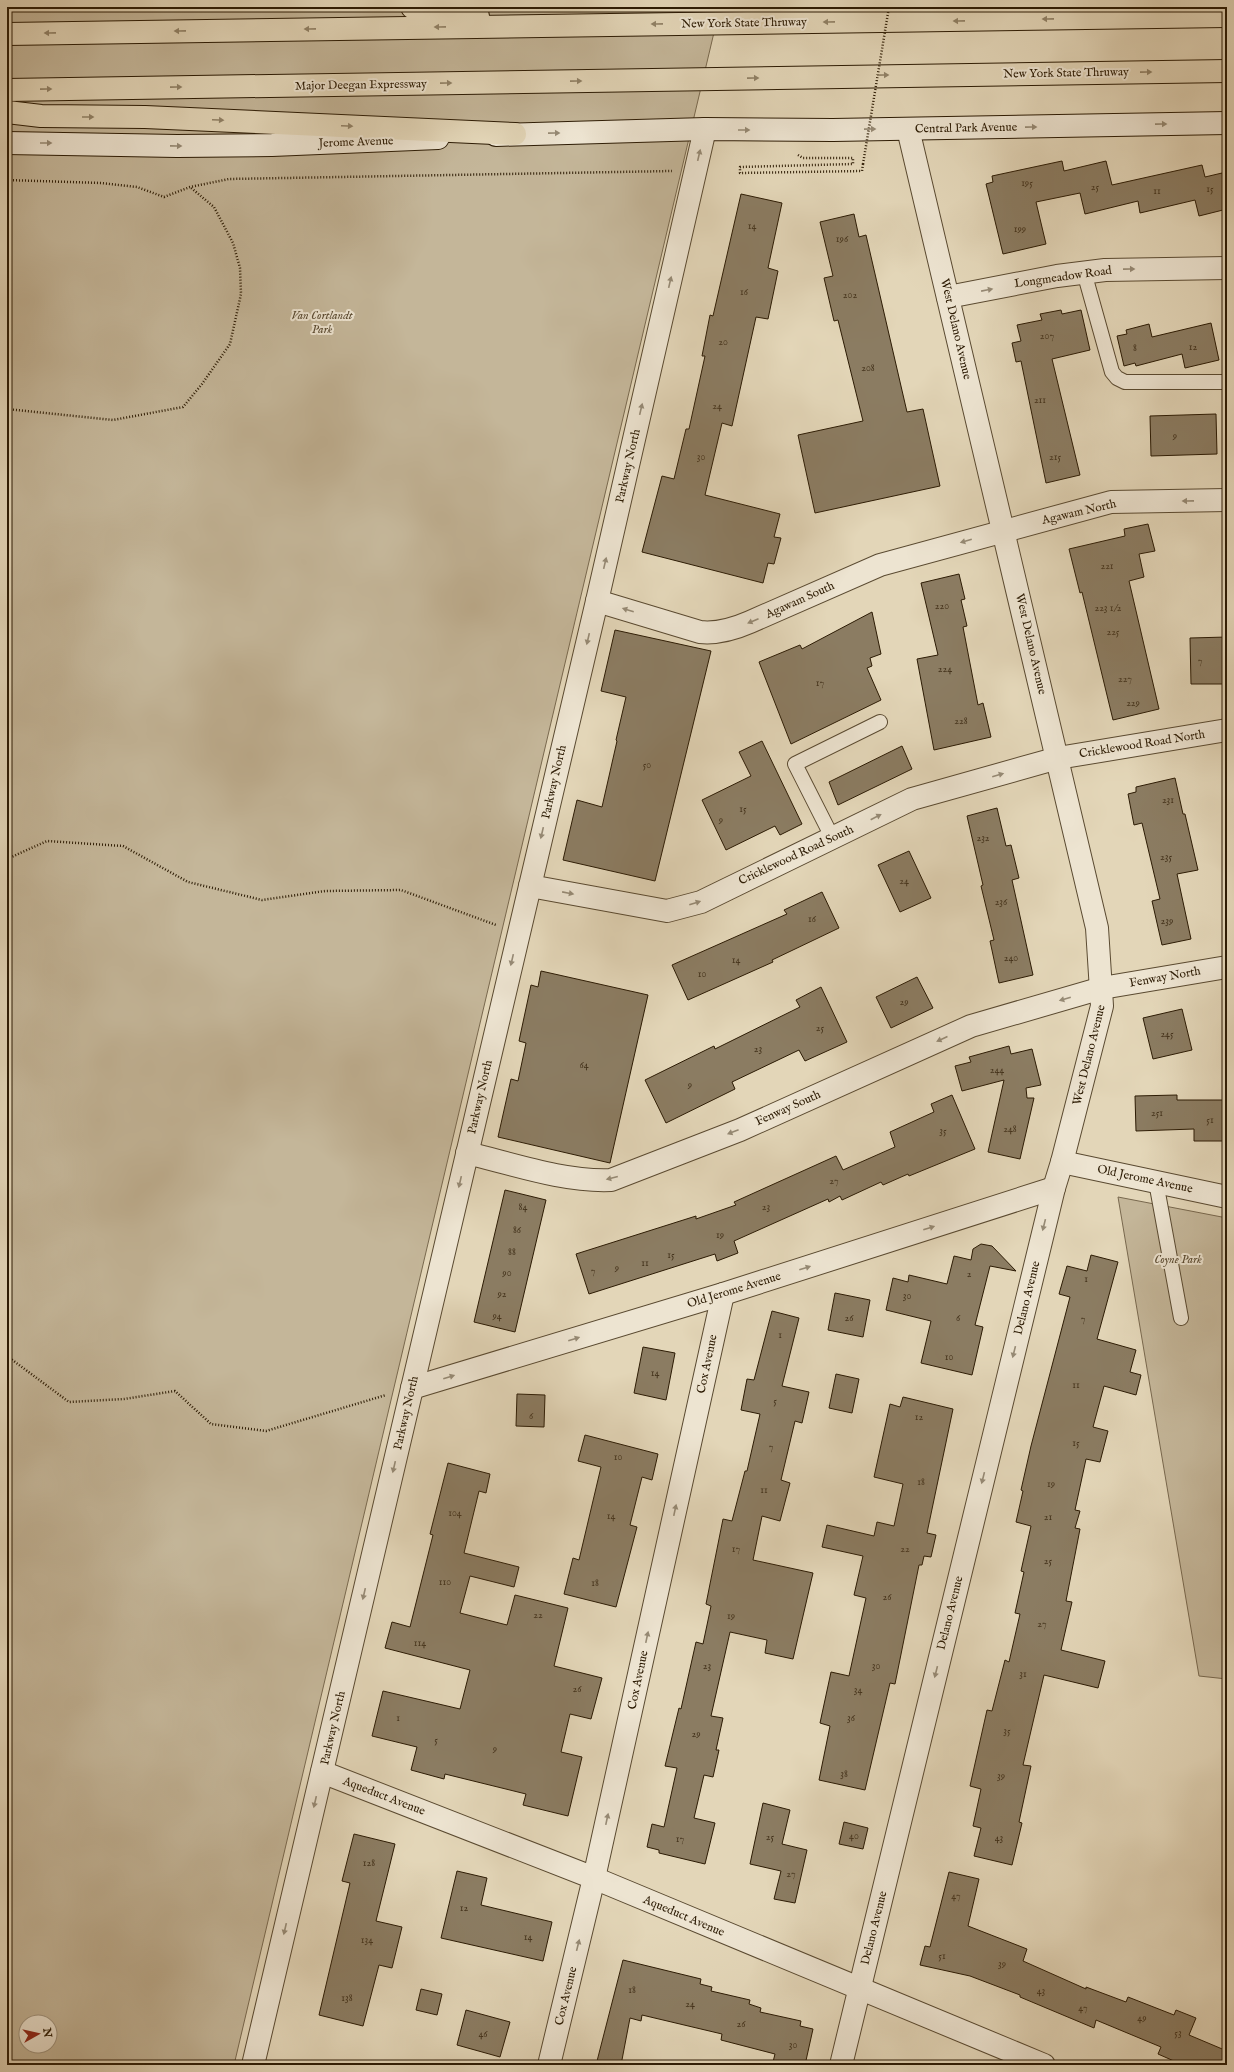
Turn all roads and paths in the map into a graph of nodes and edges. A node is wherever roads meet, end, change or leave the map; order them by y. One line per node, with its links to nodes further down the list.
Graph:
1 (412, 7): 4 (highway)
2 (889, 7): 15 (path, bridge)
3 (1227, 16): 4 (highway, New York State Thruway, one-way to 4)
4 (549, 26): 5 (highway, one-way to 5)
5 (7, 34)
6 (1227, 71): 7 (highway, New York State Thruway, one-way to 6)
7 (714, 79): 8 (highway, Major Deegan Expressway, one-way to 7)
8 (7, 90)
9 (7, 112): 13 (highway, one-way to 13)
10 (1227, 123): 12 (street, Central Park Avenue, one-way to 10)
11 (705, 129): 12 (street, Central Park Avenue, one-way to 12); 13 (street, Jerome Avenue, one-way to 11); 16 (street, Parkway North, one-way to 11)
12 (908, 129): 21 (street, West Delano Avenue)
13 (515, 134): 14 (street, Jerome Avenue, one-way to 13)
14 (7, 144)
15 (794, 152)
16 (695, 170): 18 (path); 26 (street, Parkway North, one-way to 16)
17 (7, 180): 18 (path)
18 (190, 187): 23 (path)
19 (1227, 268): 20 (street, Longmeadow Road, one-way to 19)
20 (1084, 272): 21 (street, Longmeadow Road, one-way to 20); 22 (lane)
21 (948, 297): 25 (street, West Delano Avenue)
22 (1227, 382)
23 (7, 409)
24 (1227, 500): 25 (street, Agawam North, one-way to 25)
25 (1003, 530): 26 (street, Agawam South, one-way to 26); 29 (street, West Delano Avenue)
26 (597, 601): 32 (street, Parkway North, one-way to 32)
27 (880, 722): 30 (lane)
28 (1227, 730): 29 (street, Cricklewood Road North)
29 (1058, 758): 30 (street, Cricklewood Road South, one-way to 29); 35 (street, West Delano Avenue)
30 (832, 837): 32 (street, Cricklewood Road South, one-way to 30)
31 (7, 859): 33 (path)
32 (530, 886): 33 (street, Parkway North)
33 (519, 933): 36 (street, Parkway North, one-way to 36)
34 (1227, 967): 35 (street, Fenway North)
35 (1102, 988): 36 (street, Fenway South, one-way to 36); 37 (street, West Delano Avenue)
36 (467, 1153): 44 (street, Parkway North, one-way to 44)
37 (1062, 1162): 38 (street, Old Jerome Avenue); 39 (street, Delano Avenue)
38 (1156, 1182): 40 (street, Old Jerome Avenue); 42 (lane)
39 (1054, 1188): 41 (street, Old Jerome Avenue, one-way to 39); 47 (street, Delano Avenue, one-way to 47)
40 (1227, 1197)
41 (723, 1294): 44 (street, Old Jerome Avenue, one-way to 41); 46 (street, Cox Avenue, one-way to 41)
42 (1181, 1318)
43 (7, 1356): 44 (path)
44 (412, 1388): 45 (street, Parkway North, one-way to 45)
45 (322, 1772): 46 (street, Aqueduct Avenue); 48 (street, Parkway North, one-way to 48)
46 (594, 1878): 47 (street, Aqueduct Avenue); 49 (street, Cox Avenue, one-way to 46)
47 (859, 1989): 50 (street, Delano Avenue); 51 (street, Aqueduct Avenue)
48 (253, 2065)
49 (549, 2065)
50 (841, 2065)
51 (1044, 2065)

